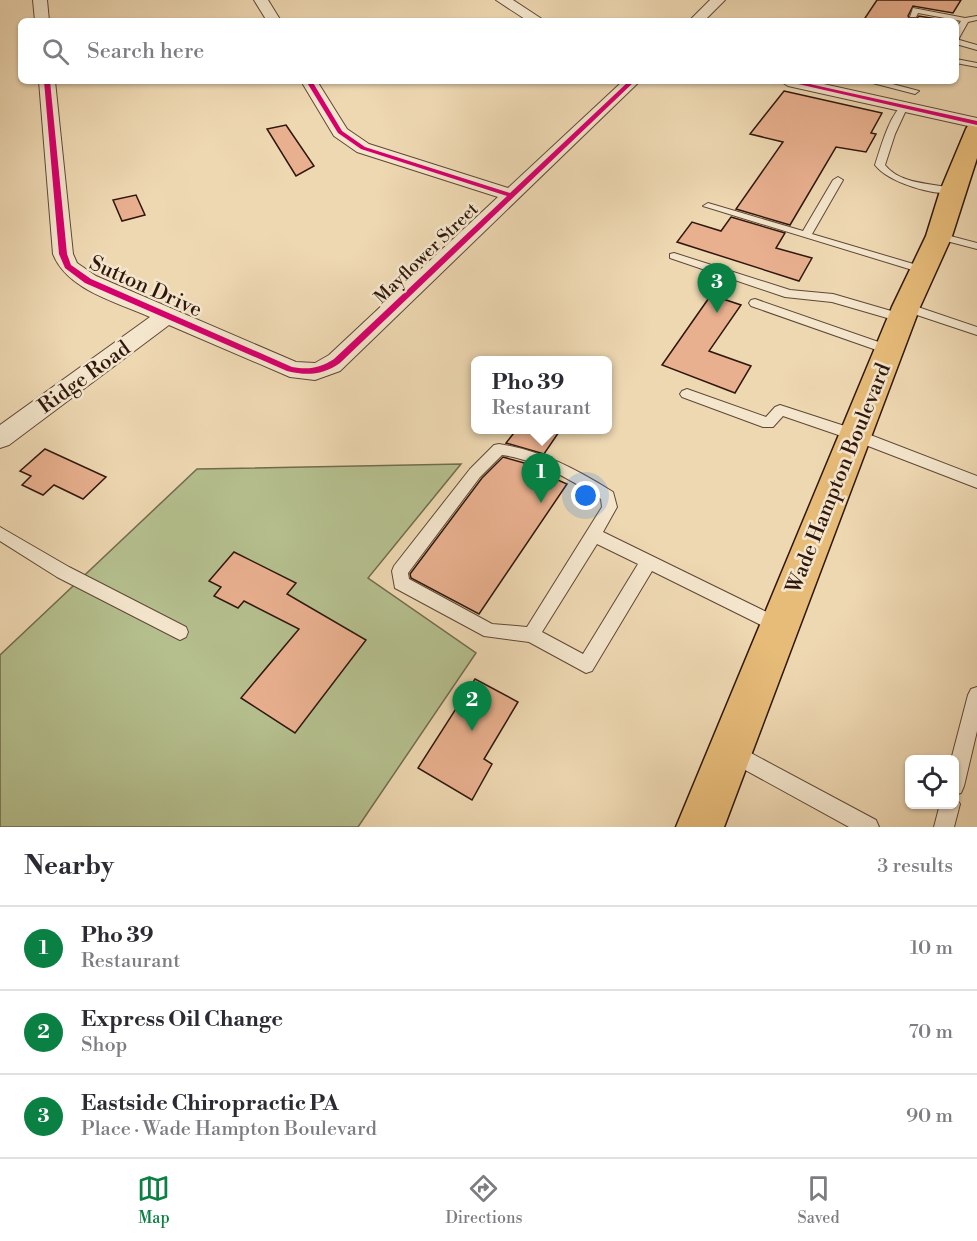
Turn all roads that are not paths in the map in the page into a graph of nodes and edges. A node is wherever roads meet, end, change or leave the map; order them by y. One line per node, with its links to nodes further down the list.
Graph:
1 (40, 0): 6 (street)
2 (261, 0): 7 (street)
3 (503, 0): 8 (street)
4 (718, 0): 9 (street)
5 (913, 15): 10 (lane)
6 (42, 18)
7 (272, 18)
8 (533, 18)
9 (699, 18)
10 (944, 18)
11 (977, 18): 13 (lane)
12 (959, 20): 13 (lane)
13 (965, 20): 14 (lane)
14 (959, 31)
15 (959, 44): 16 (lane)
16 (977, 48)
17 (959, 62): 18 (lane)
18 (977, 65)
19 (47, 84): 37 (street, Sutton Drive)
20 (311, 84): 29 (street)
21 (629, 84): 29 (street, Mayflower Street)
22 (811, 84): 25 (street)
23 (883, 84): 24 (lane)
24 (915, 91)
25 (903, 108): 26 (street); 28 (lane)
26 (975, 137): 28 (main road, Wade Hampton Boulevard)
27 (838, 180): 31 (lane)
28 (952, 191): 32 (main road, Wade Hampton Boulevard)
29 (511, 195): 40 (street, Mayflower Street)
30 (708, 206): 31 (lane)
31 (806, 235): 35 (lane)
32 (939, 236): 33 (lane); 35 (main road, Wade Hampton Boulevard)
33 (977, 246)
34 (674, 256): 38 (lane)
35 (923, 270): 38 (main road, Wade Hampton Boulevard)
36 (755, 303): 38 (lane)
37 (168, 315): 40 (street, Sutton Drive); 43 (street, Ridge Road)
38 (899, 325): 39 (lane); 42 (main road, Wade Hampton Boulevard)
39 (977, 331)
40 (319, 372)
41 (687, 394): 42 (lane)
42 (855, 435): 44 (lane); 48 (main road, Wade Hampton Boulevard)
43 (0, 438)
44 (977, 482)
45 (0, 533): 49 (lane)
46 (594, 535): 47 (lane); 50 (lane); 50 (lane)
47 (649, 561): 48 (lane); 50 (lane)
48 (778, 626): 52 (main road, Wade Hampton Boulevard)
49 (180, 632)
50 (531, 635)
51 (977, 695): 53 (lane)
52 (730, 750): 55 (main road, Wade Hampton Boulevard); 56 (lane)
53 (959, 766)
54 (949, 809): 57 (lane)
55 (700, 827)
56 (869, 827)
57 (944, 827)

